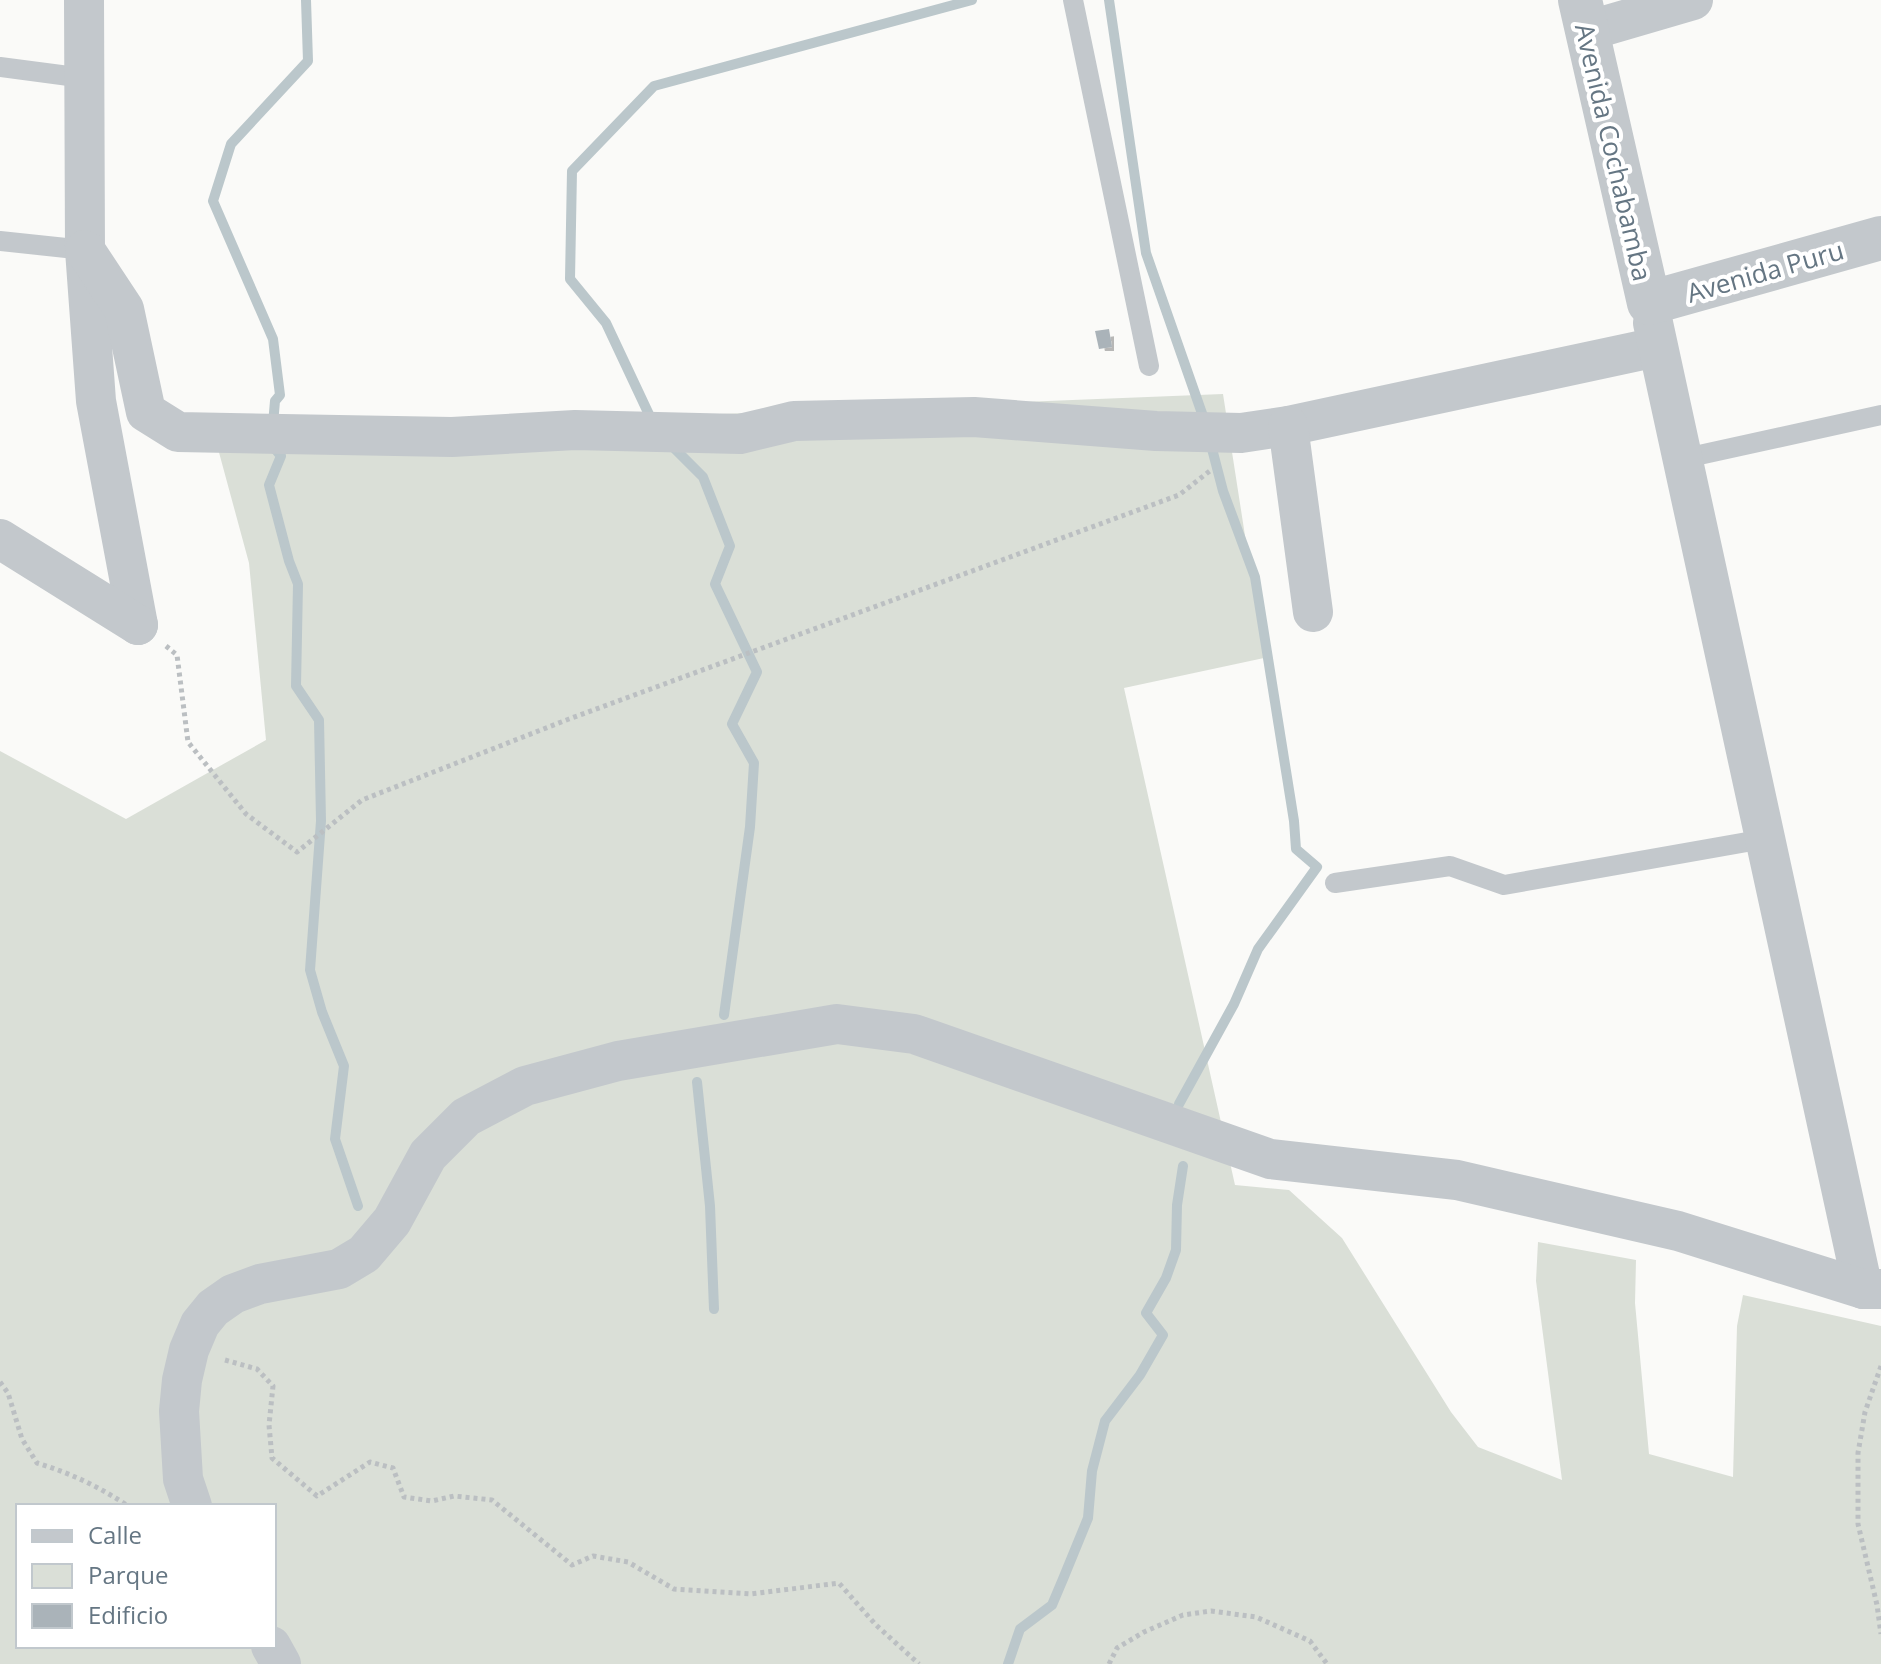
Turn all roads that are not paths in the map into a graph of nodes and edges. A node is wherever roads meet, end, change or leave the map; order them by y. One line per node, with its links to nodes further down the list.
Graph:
1 (84, 0): 6 (street)
2 (1073, 0): 12 (lane)
3 (1693, 0): 4 (street)
4 (1584, 16): 10 (street, Avenida Cochabamba)
5 (0, 67): 6 (lane)
6 (84, 78): 9 (street)
7 (1881, 238): 10 (street, Avenida Puru)
8 (0, 241): 9 (lane)
9 (85, 250): 14 (street); 16 (street)
10 (1649, 303): 11 (street)
11 (1657, 347): 14 (street); 15 (street)
12 (1149, 366)
13 (1881, 415): 15 (lane)
14 (1288, 426): 17 (street)
15 (1681, 459): 18 (street)
16 (0, 539)
17 (1313, 612)
18 (1764, 839): 19 (lane); 20 (street)
19 (1335, 883)
20 (1872, 1289): 21 (street)
21 (191, 1504)

